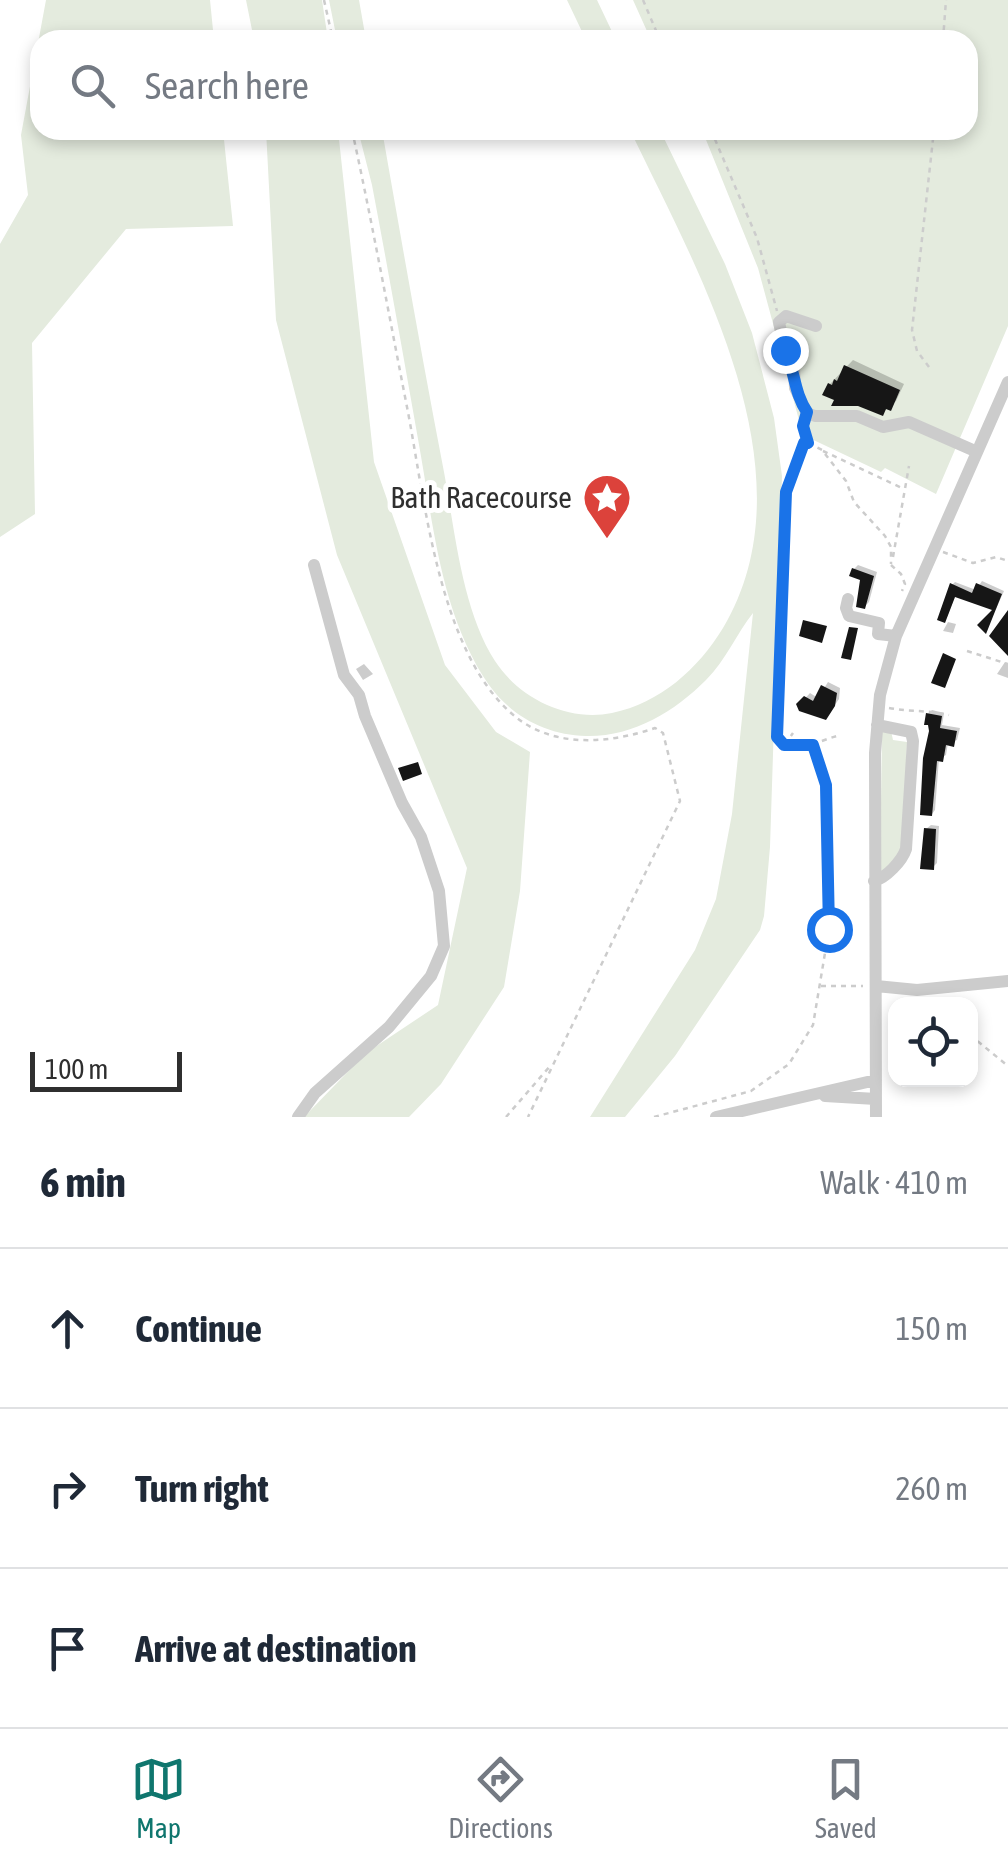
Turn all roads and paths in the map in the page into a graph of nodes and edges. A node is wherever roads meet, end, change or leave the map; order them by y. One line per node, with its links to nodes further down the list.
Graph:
1 (324, 0): 4 (path)
2 (642, 0): 5 (path)
3 (946, 0): 6 (path)
4 (331, 30)
5 (656, 30)
6 (944, 30)
7 (354, 140): 41 (path)
8 (715, 140): 10 (path)
9 (933, 140): 12 (path)
10 (779, 322): 11 (street); 14 (street)
11 (816, 326)
12 (929, 366)
13 (1008, 382): 17 (street)
14 (807, 412): 15 (path); 17 (street)
15 (808, 443): 16 (path); 34 (path)
16 (822, 450): 19 (path); 23 (path)
17 (975, 451): 20 (street)
18 (909, 466): 19 (path)
19 (904, 489): 23 (path)
20 (933, 547): 21 (path); 26 (street)
21 (1008, 561)
22 (314, 564): 46 (street)
23 (891, 564): 25 (path)
24 (848, 599): 26 (street)
25 (899, 601)
26 (896, 636): 29 (street)
27 (967, 650): 28 (path)
28 (1008, 664)
29 (878, 706): 30 (path); 31 (street)
30 (949, 715)
31 (876, 725): 36 (street); 36 (street)
32 (793, 732): 34 (path)
33 (838, 736): 35 (path)
34 (784, 745): 35 (path)
35 (813, 745): 38 (path)
36 (874, 881): 39 (street)
37 (1008, 981): 39 (street)
38 (819, 986): 39 (path); 49 (path)
39 (876, 986): 43 (street)
40 (978, 1042): 42 (path)
41 (555, 1060): 47 (path); 48 (path)
42 (1008, 1066)
43 (876, 1080): 44 (street); 45 (street)
44 (807, 1096): 45 (street); 50 (street)
45 (876, 1099): 51 (street)
46 (298, 1117)
47 (506, 1117)
48 (528, 1117)
49 (654, 1117)
50 (716, 1117)
51 (876, 1117)

